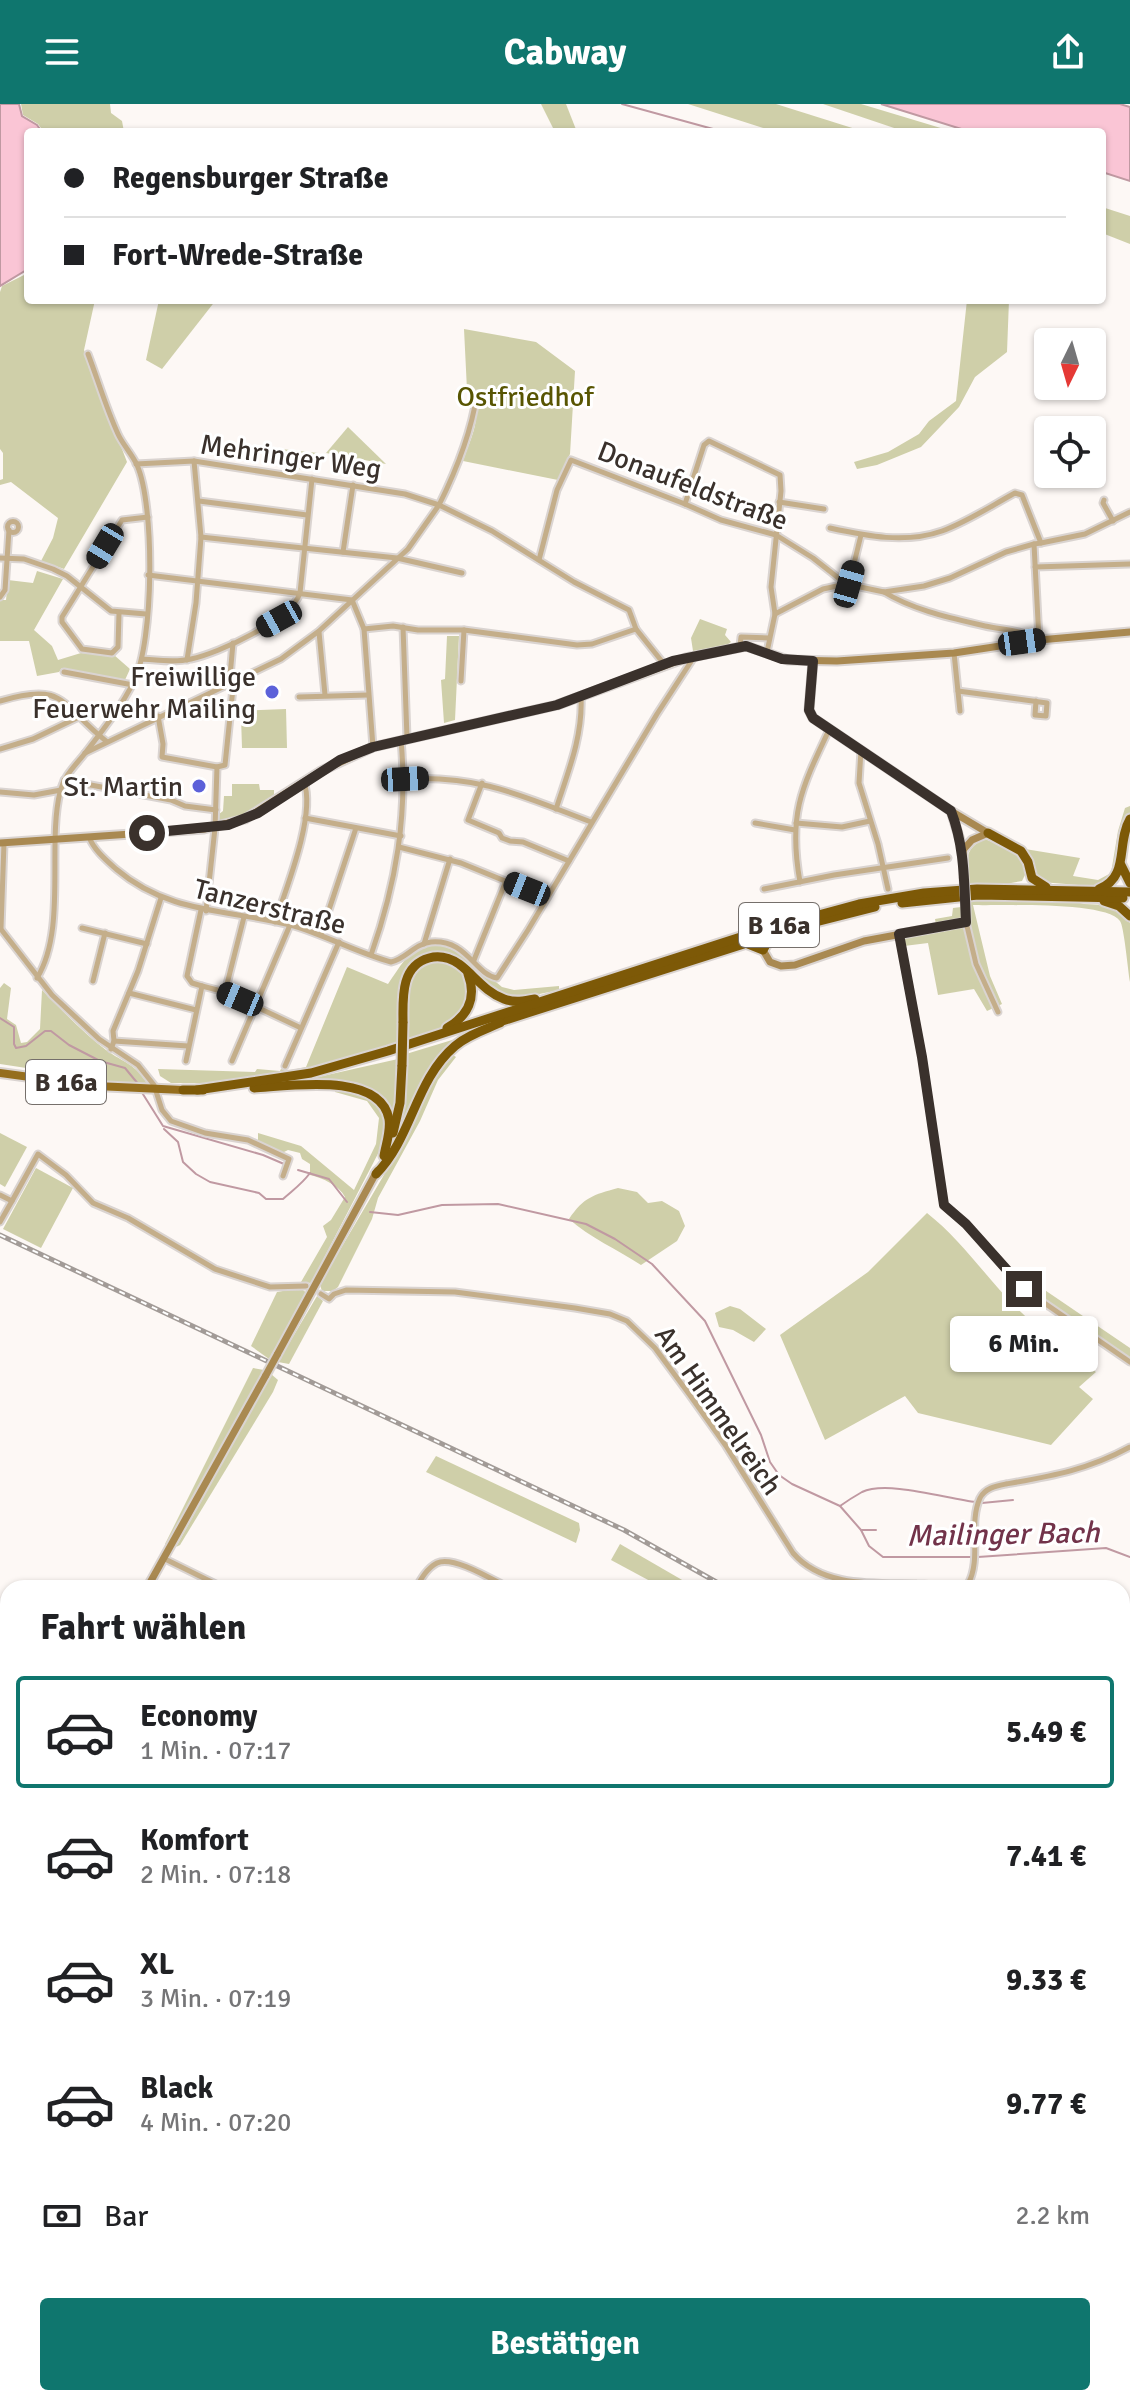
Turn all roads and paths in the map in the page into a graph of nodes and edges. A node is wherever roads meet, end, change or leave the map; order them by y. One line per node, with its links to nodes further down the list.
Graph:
1 (88, 354): 4 (street)
2 (477, 394): 11 (street)
3 (194, 461): 4 (street, Mehringer Weg); 5 (street, Mehringer Weg); 8 (street)
4 (136, 464): 15 (street)
5 (312, 479): 6 (street, Mehringer Weg); 14 (street)
6 (353, 485): 11 (street, Mehringer Weg); 24 (street)
7 (1104, 500): 16 (street)
8 (199, 501): 14 (street); 21 (street)
9 (779, 502): 10 (street); 12 (street); 19 (street)
10 (685, 504): 19 (street, Donaufeldstraße); 27 (street, Donaufeldstraße)
11 (439, 505): 26 (street); 27 (street, Mehringer Weg)
12 (824, 509)
13 (1130, 512): 16 (street)
14 (307, 515): 23 (street)
15 (148, 517): 31 (street); 34 (street)
16 (1113, 521): 22 (street)
17 (830, 528): 20 (street)
18 (9, 530): 25 (street)
19 (776, 535): 33 (street, Donaufeldstraße); 43 (street)
20 (861, 535): 22 (street); 33 (street)
21 (201, 537): 23 (street); 32 (street)
22 (1037, 544): 29 (street); 35 (street)
23 (303, 548): 24 (street); 37 (street)
24 (343, 552): 26 (street)
25 (3, 558): 34 (street); 38 (street)
26 (397, 558): 30 (street); 39 (street)
27 (539, 560): 46 (street, Mehringer Weg)
28 (1130, 564): 29 (street)
29 (1035, 567): 51 (street)
30 (462, 573)
31 (148, 575): 32 (street); 42 (street)
32 (198, 580): 37 (street); 58 (street)
33 (847, 584): 36 (street); 43 (street)
34 (81, 587): 41 (street); 41 (street)
35 (901, 591): 36 (street); 40 (street)
36 (884, 592): 40 (street)
37 (300, 593): 39 (street); 52 (street)
38 (0, 597)
39 (352, 600): 45 (street); 48 (street)
40 (899, 600): 51 (street)
41 (119, 613): 42 (street)
42 (146, 614): 57 (street)
43 (775, 614): 50 (street)
44 (403, 627): 45 (street); 47 (street); 77 (street)
45 (364, 629): 67 (street)
46 (636, 629): 47 (street); 60 (street, Mehringer Weg)
47 (464, 630): 62 (street)
48 (319, 631): 63 (street); 66 (street)
49 (1130, 632): 51 (street)
50 (769, 638): 53 (street); 54 (street)
51 (1039, 640): 55 (street)
52 (233, 642): 58 (street); 63 (street)
53 (740, 646): 54 (street); 56 (street)
54 (767, 652): 59 (street)
55 (954, 653): 59 (street); 65 (street)
56 (695, 656): 60 (street); 96 (street)
57 (142, 659): 58 (street); 64 (street)
58 (187, 660)
59 (813, 661): 75 (street)
60 (664, 664): 69 (street)
61 (64, 672): 64 (street)
62 (461, 681)
63 (231, 683): 74 (street); 83 (street)
64 (133, 685): 76 (street)
65 (958, 691): 71 (street); 72 (street)
66 (325, 695): 67 (street); 68 (street)
67 (368, 695): 79 (street)
68 (299, 697)
69 (581, 697): 77 (street); 90 (street)
70 (0, 701): 73 (street)
71 (1036, 701)
72 (960, 711)
73 (81, 716): 76 (street); 80 (street)
74 (158, 716): 78 (street); 83 (street)
75 (829, 730): 81 (street); 98 (street)
76 (98, 735): 78 (street); 82 (street)
77 (404, 739): 79 (street); 84 (street)
78 (106, 741): 82 (street)
79 (373, 747): 86 (street)
80 (0, 749)
81 (861, 750): 92 (street); 95 (street)
82 (85, 753): 85 (street)
83 (217, 767): 91 (street)
84 (405, 779): 87 (street); 102 (street)
85 (64, 780): 88 (street); 91 (street)
86 (304, 782): 93 (street); 99 (street)
87 (482, 783): 90 (street); 110 (street)
88 (61, 790): 89 (street); 104 (street)
89 (0, 792)
90 (556, 809): 96 (street)
91 (216, 810): 99 (street)
92 (951, 811): 101 (street); 107 (street)
93 (305, 818): 100 (street); 129 (street)
94 (1130, 819): 111 (highway)
95 (870, 821): 98 (street); 112 (street)
96 (591, 822): 110 (street)
97 (755, 823): 98 (street)
98 (796, 827): 115 (street)
99 (215, 828): 103 (street); 126 (street)
100 (356, 828): 102 (street); 135 (street)
101 (988, 833): 107 (street); 113 (highway)
102 (401, 836): 106 (street)
103 (89, 837): 104 (street); 123 (street, Tanzerstraße)
104 (55, 839): 105 (street); 146 (street)
105 (2, 843): 132 (street)
106 (399, 847): 109 (street); 143 (street)
107 (963, 850): 130 (street, bridge)
108 (948, 858): 112 (street)
109 (450, 859): 114 (street); 141 (street)
110 (569, 861): 124 (street)
111 (1121, 863): 116 (highway); 122 (highway)
112 (884, 867): 115 (street); 119 (street)
113 (1030, 874): 117 (highway); 120 (highway)
114 (506, 881): 124 (street); 144 (street)
115 (800, 882): 118 (street)
116 (1130, 883)
117 (1017, 888): 120 (highway, B 16a); 149 (highway, B 16a)
118 (764, 889)
119 (888, 889)
120 (1057, 889): 122 (highway, B 16a)
121 (1130, 892): 122 (highway, B 16a)
122 (1092, 894): 125 (highway, B 16a); 127 (highway); 136 (highway, B 16a)
123 (161, 898): 126 (street, Tanzerstraße); 140 (street)
124 (547, 898): 144 (street)
125 (1130, 898)
126 (204, 910): 128 (street, Tanzerstraße); 148 (street)
127 (1130, 916)
128 (244, 917): 129 (street, Tanzerstraße); 150 (street)
129 (275, 922): 131 (street, Tanzerstraße)
130 (966, 922): 137 (street); 154 (street)
131 (290, 925): 135 (street, Tanzerstraße); 152 (street)
132 (0, 928): 146 (street)
133 (82, 928): 134 (street)
134 (105, 933): 140 (street); 147 (street)
135 (321, 934): 138 (street, Tanzerstraße)
136 (774, 934): 139 (highway, B 16a); 142 (highway)
137 (899, 934): 142 (street); 177 (street)
138 (339, 942): 143 (street, Tanzerstraße); 156 (street)
139 (745, 943): 142 (highway); 155 (highway, B 16a)
140 (147, 944): 151 (street)
141 (424, 944): 143 (street, Tanzerstraße); 144 (street)
142 (763, 950)
143 (371, 955)
144 (474, 960)
145 (466, 971): 149 (highway); 157 (highway); 169 (highway, bridge)
146 (37, 978): 160 (street)
147 (93, 981)
148 (202, 986): 150 (street); 153 (street)
149 (586, 987): 157 (highway, B 16a)
150 (225, 992): 152 (street)
151 (129, 993): 153 (street); 158 (street)
152 (256, 1005): 156 (street); 162 (street)
153 (196, 1010): 159 (street)
154 (998, 1012)
155 (510, 1019): 165 (highway, B 16a); 170 (highway)
156 (301, 1028): 163 (street)
157 (431, 1038): 168 (highway, B 16a)
158 (114, 1041): 159 (street); 160 (street)
159 (188, 1046): 161 (street)
160 (111, 1049): 166 (street)
161 (186, 1061)
162 (232, 1061)
163 (285, 1066)
164 (0, 1073): 166 (main road, B 16a)
165 (244, 1089): 168 (highway, B 16a); 169 (highway)
166 (153, 1090): 167 (main road, B 16a); 171 (street)
167 (183, 1090): 168 (highway, B 16a)
168 (197, 1090)
169 (384, 1156): 170 (street)
170 (376, 1174): 179 (street, bridge)
171 (283, 1176)
172 (0, 1195): 173 (street)
173 (12, 1201): 174 (street); 175 (street)
174 (0, 1222)
175 (306, 1286)
176 (321, 1294): 184 (street, Am Himmelreich)
177 (1130, 1362)
178 (1130, 1447): 185 (street, Am Himmelreich)
179 (165, 1559): 180 (street); 181 (street)
180 (153, 1580)
181 (208, 1580)
182 (422, 1580): 183 (street)
183 (492, 1580)
184 (845, 1580)
185 (969, 1580)

